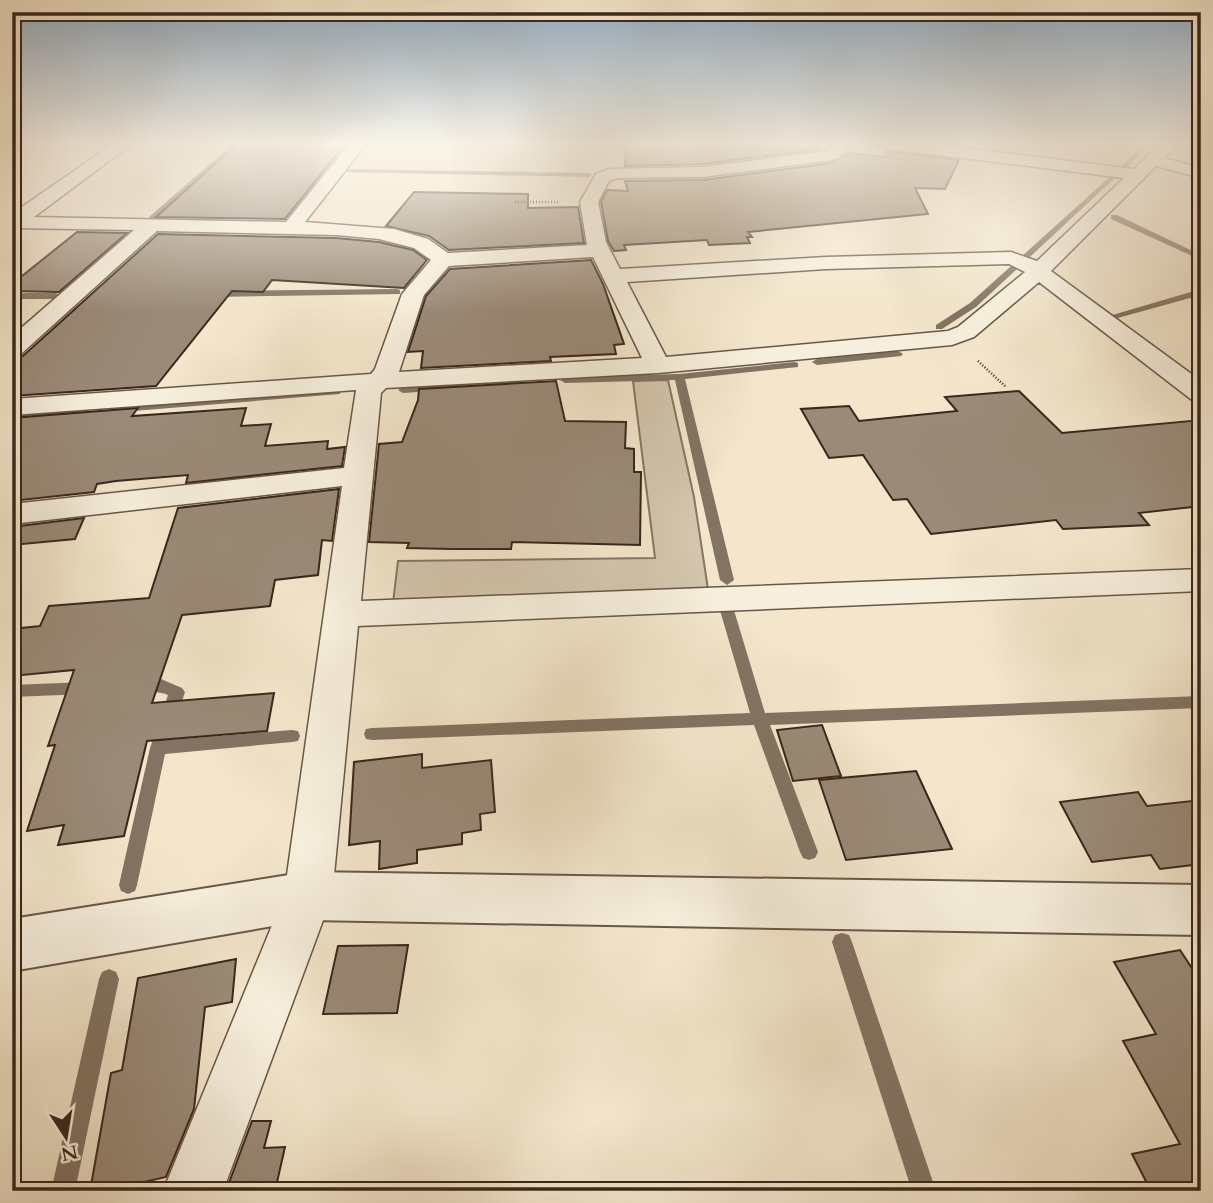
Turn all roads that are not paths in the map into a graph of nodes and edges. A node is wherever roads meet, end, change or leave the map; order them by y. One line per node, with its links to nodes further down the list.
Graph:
1 (45, 199): 5 (street)
2 (314, 199): 7 (street)
3 (591, 199): 8 (street)
4 (1109, 199): 10 (street)
5 (13, 222): 6 (street)
6 (152, 225): 7 (street); 12 (street)
7 (291, 228): 9 (street)
8 (599, 250): 9 (street); 11 (street)
9 (443, 260): 14 (street)
10 (1026, 265): 11 (street); 13 (street); 15 (street)
11 (613, 276): 13 (street)
12 (12, 349)
13 (658, 365): 14 (street)
14 (377, 381): 16 (street); 17 (street)
15 (1195, 385)
16 (12, 407)
17 (358, 475): 18 (street); 20 (street)
18 (12, 514)
19 (1201, 580): 20 (street)
20 (341, 614): 21 (street)
21 (308, 896): 22 (street); 23 (street); 24 (street)
22 (1201, 910)
23 (12, 944)
24 (193, 1191)

